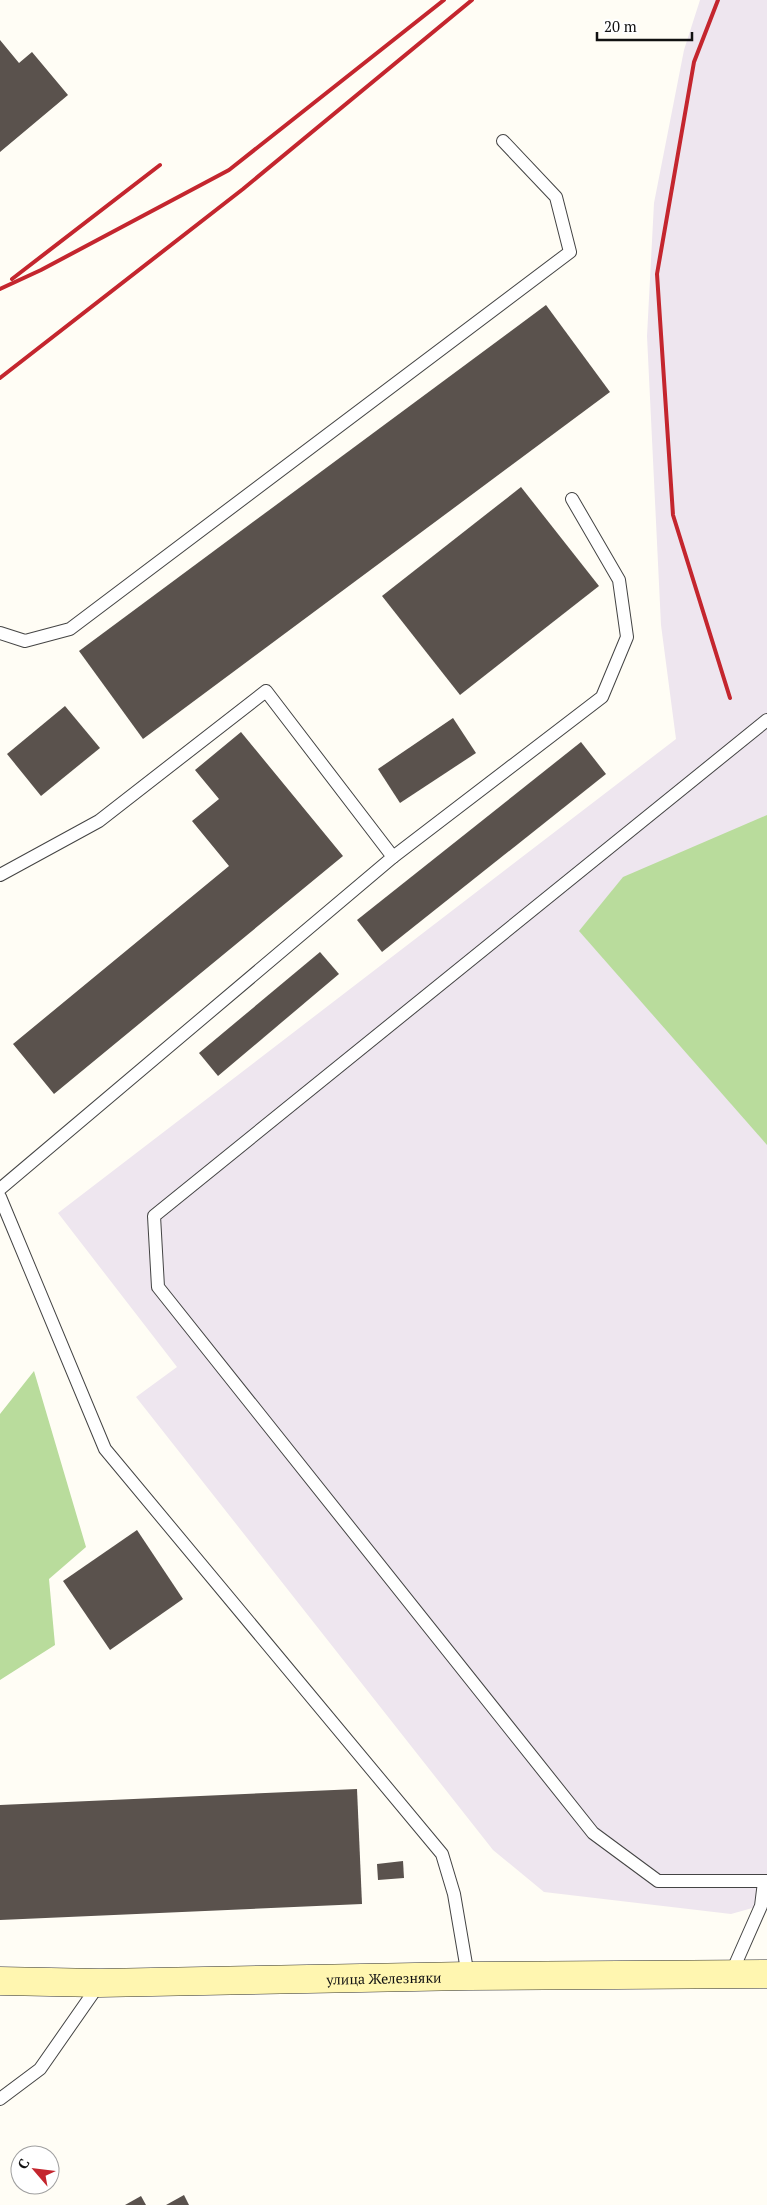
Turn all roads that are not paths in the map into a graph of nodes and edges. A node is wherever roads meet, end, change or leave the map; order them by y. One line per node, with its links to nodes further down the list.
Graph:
1 (503, 141): 3 (lane)
2 (572, 499): 5 (lane)
3 (0, 633)
4 (767, 720): 9 (lane)
5 (394, 857): 6 (lane); 7 (lane)
6 (0, 874)
7 (0, 1189)
8 (0, 1197): 12 (lane)
9 (765, 1882): 10 (lane)
10 (731, 1974): 11 (street, улица Железняки); 12 (street, улица Железняки)
11 (767, 1974)
12 (468, 1976): 14 (street, улица Железняки)
13 (0, 1981): 14 (street, улица Железняки)
14 (100, 1983): 15 (lane)
15 (0, 2099)

